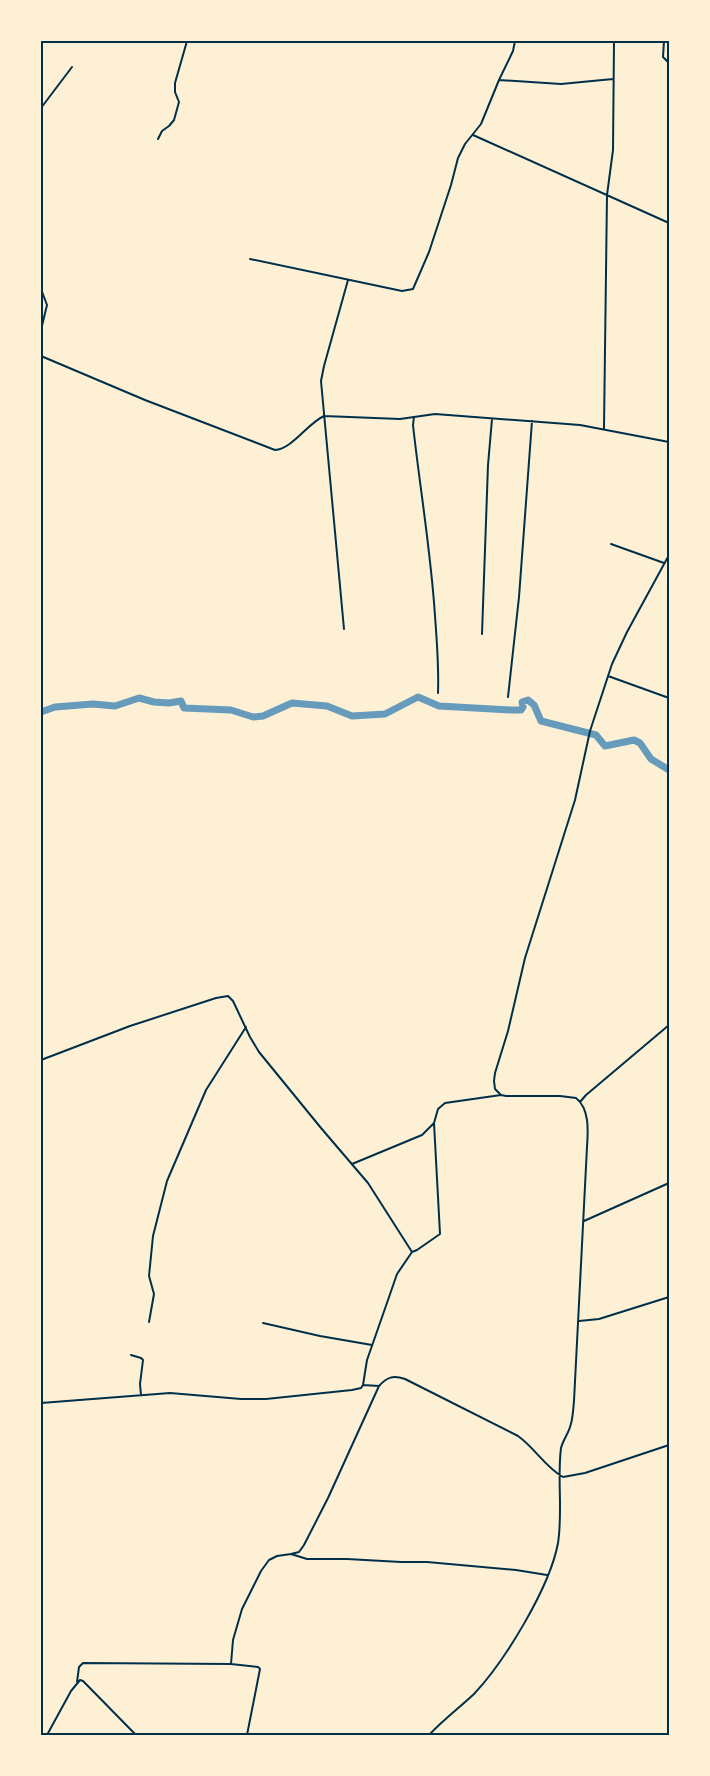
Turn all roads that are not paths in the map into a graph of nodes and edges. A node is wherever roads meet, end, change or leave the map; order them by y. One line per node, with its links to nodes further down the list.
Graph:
1 (187, 41): 11 (street)
2 (515, 41): 8 (street)
3 (614, 41): 7 (street)
4 (664, 41): 5 (street)
5 (669, 63)
6 (72, 67): 9 (street)
7 (613, 79): 8 (street); 12 (street)
8 (499, 80): 10 (street)
9 (41, 108)
10 (473, 134): 12 (street); 15 (street)
11 (158, 139)
12 (607, 195): 13 (street); 23 (street)
13 (669, 223)
14 (250, 259): 15 (street)
15 (348, 280): 19 (street)
16 (41, 289): 17 (street)
17 (41, 330)
18 (41, 356): 19 (street)
19 (324, 416): 20 (street); 28 (street)
20 (414, 417): 21 (street); 31 (street)
21 (492, 419): 22 (street); 29 (street)
22 (532, 421): 23 (street); 32 (street)
23 (604, 429): 24 (street)
24 (669, 442)
25 (611, 544): 27 (street)
26 (669, 554): 27 (street)
27 (664, 563): 30 (street)
28 (344, 629)
29 (482, 634)
30 (608, 676): 33 (street); 37 (street)
31 (438, 693)
32 (508, 697)
33 (669, 698)
34 (669, 1025): 38 (street)
35 (246, 1028): 36 (street); 40 (street); 46 (street)
36 (41, 1060)
37 (501, 1094): 38 (street); 39 (street)
38 (580, 1102): 42 (street)
39 (434, 1123): 40 (street); 43 (street)
40 (352, 1164): 43 (street)
41 (669, 1183): 42 (street)
42 (584, 1221): 45 (street)
43 (412, 1252): 48 (street)
44 (669, 1297): 45 (street)
45 (578, 1321): 55 (street)
46 (149, 1322)
47 (263, 1323): 48 (street)
48 (372, 1345): 50 (street)
49 (130, 1355): 52 (street)
50 (363, 1385): 51 (street); 52 (street)
51 (379, 1386): 55 (street); 56 (street)
52 (141, 1394): 53 (street)
53 (41, 1403)
54 (669, 1445): 55 (street)
55 (560, 1475): 57 (street)
56 (292, 1554): 57 (street); 58 (street)
57 (547, 1575): 63 (street)
58 (230, 1664): 59 (street); 62 (street)
59 (77, 1682): 60 (street); 61 (street)
60 (47, 1735)
61 (136, 1735)
62 (247, 1735)
63 (429, 1735)

